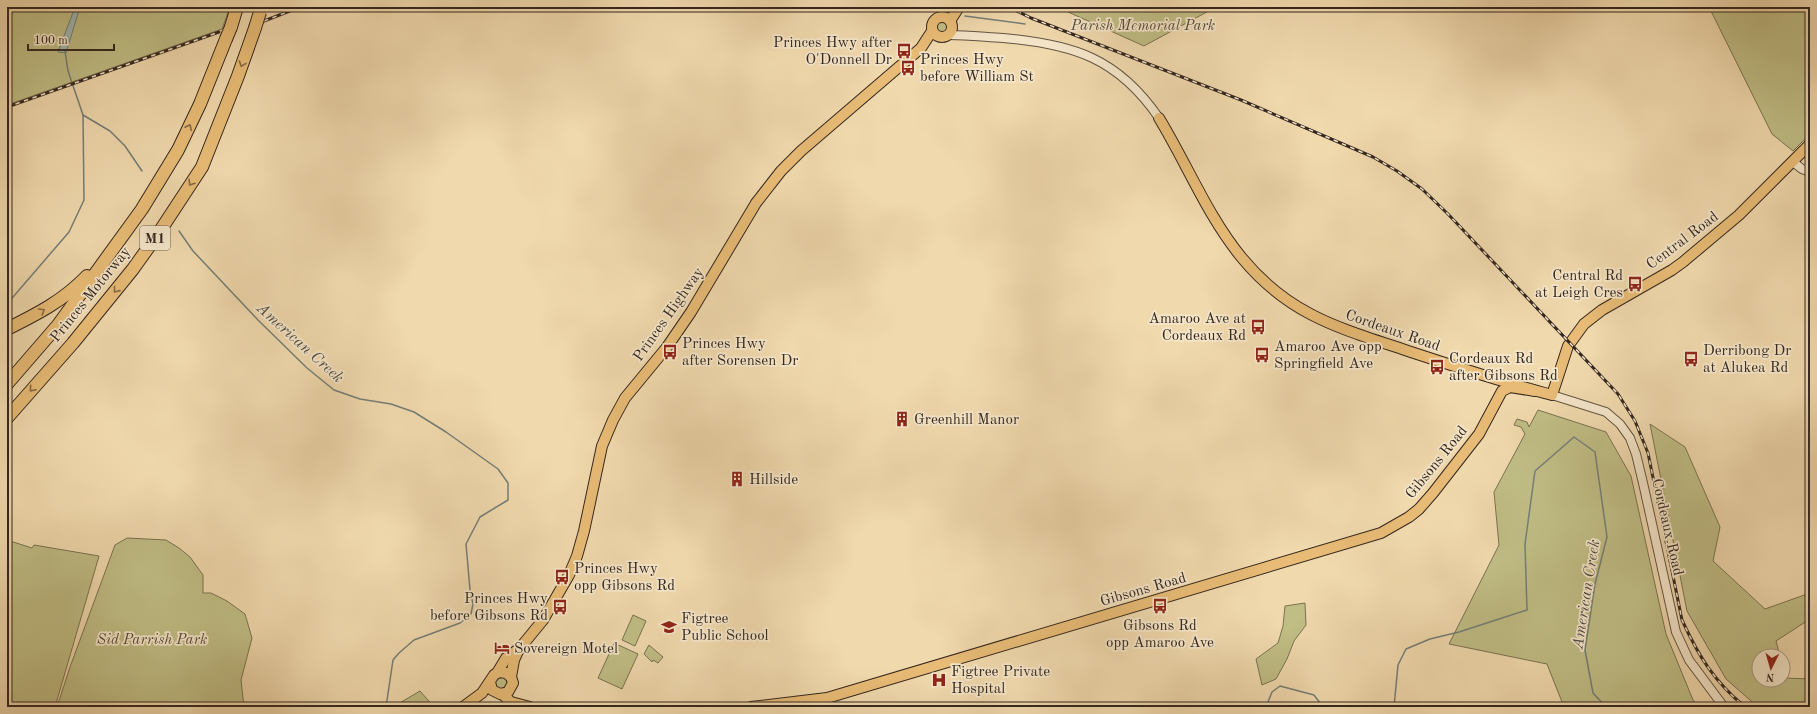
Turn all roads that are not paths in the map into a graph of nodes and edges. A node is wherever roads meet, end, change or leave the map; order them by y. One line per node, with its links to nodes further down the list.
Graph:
1 (237, 7): 9 (highway, Princes Motorway / M1, one-way to 1, bridge)
2 (958, 9): 4 (main road, Princes Highway)
3 (261, 10): 16 (highway, Princes Motorway / M1, one-way to 16, bridge)
4 (945, 28): 5 (street, Cordeaux Road); 17 (main road, Princes Highway)
5 (1159, 118): 11 (main road, Cordeaux Road)
6 (1810, 144): 7 (main road, Central Road)
7 (1794, 162): 8 (street); 14 (main road, Central Road)
8 (1810, 172)
9 (142, 209): 10 (highway, one-way to 9); 12 (highway, Princes Motorway / M1)
10 (7, 329)
11 (1497, 379): 13 (main road, Cordeaux Road); 15 (main road, Gibsons Road)
12 (7, 384)
13 (1535, 391): 14 (main road, Cordeaux Road); 15 (main road, Gibsons Road)
14 (1552, 395): 27 (street, Cordeaux Road)
15 (1490, 412): 26 (main road, Gibsons Road)
16 (7, 418)
17 (520, 648): 18 (main road, Princes Highway); 19 (main road, Princes Highway)
18 (496, 673): 19 (main road); 20 (main road)
19 (511, 677): 21 (main road)
20 (490, 682): 22 (main road); 23 (main road)
21 (512, 688): 22 (main road); 25 (main road)
22 (499, 694): 24 (main road); 25 (main road)
23 (463, 707)
24 (471, 707)
25 (528, 707)
26 (751, 707)
27 (1724, 707)

